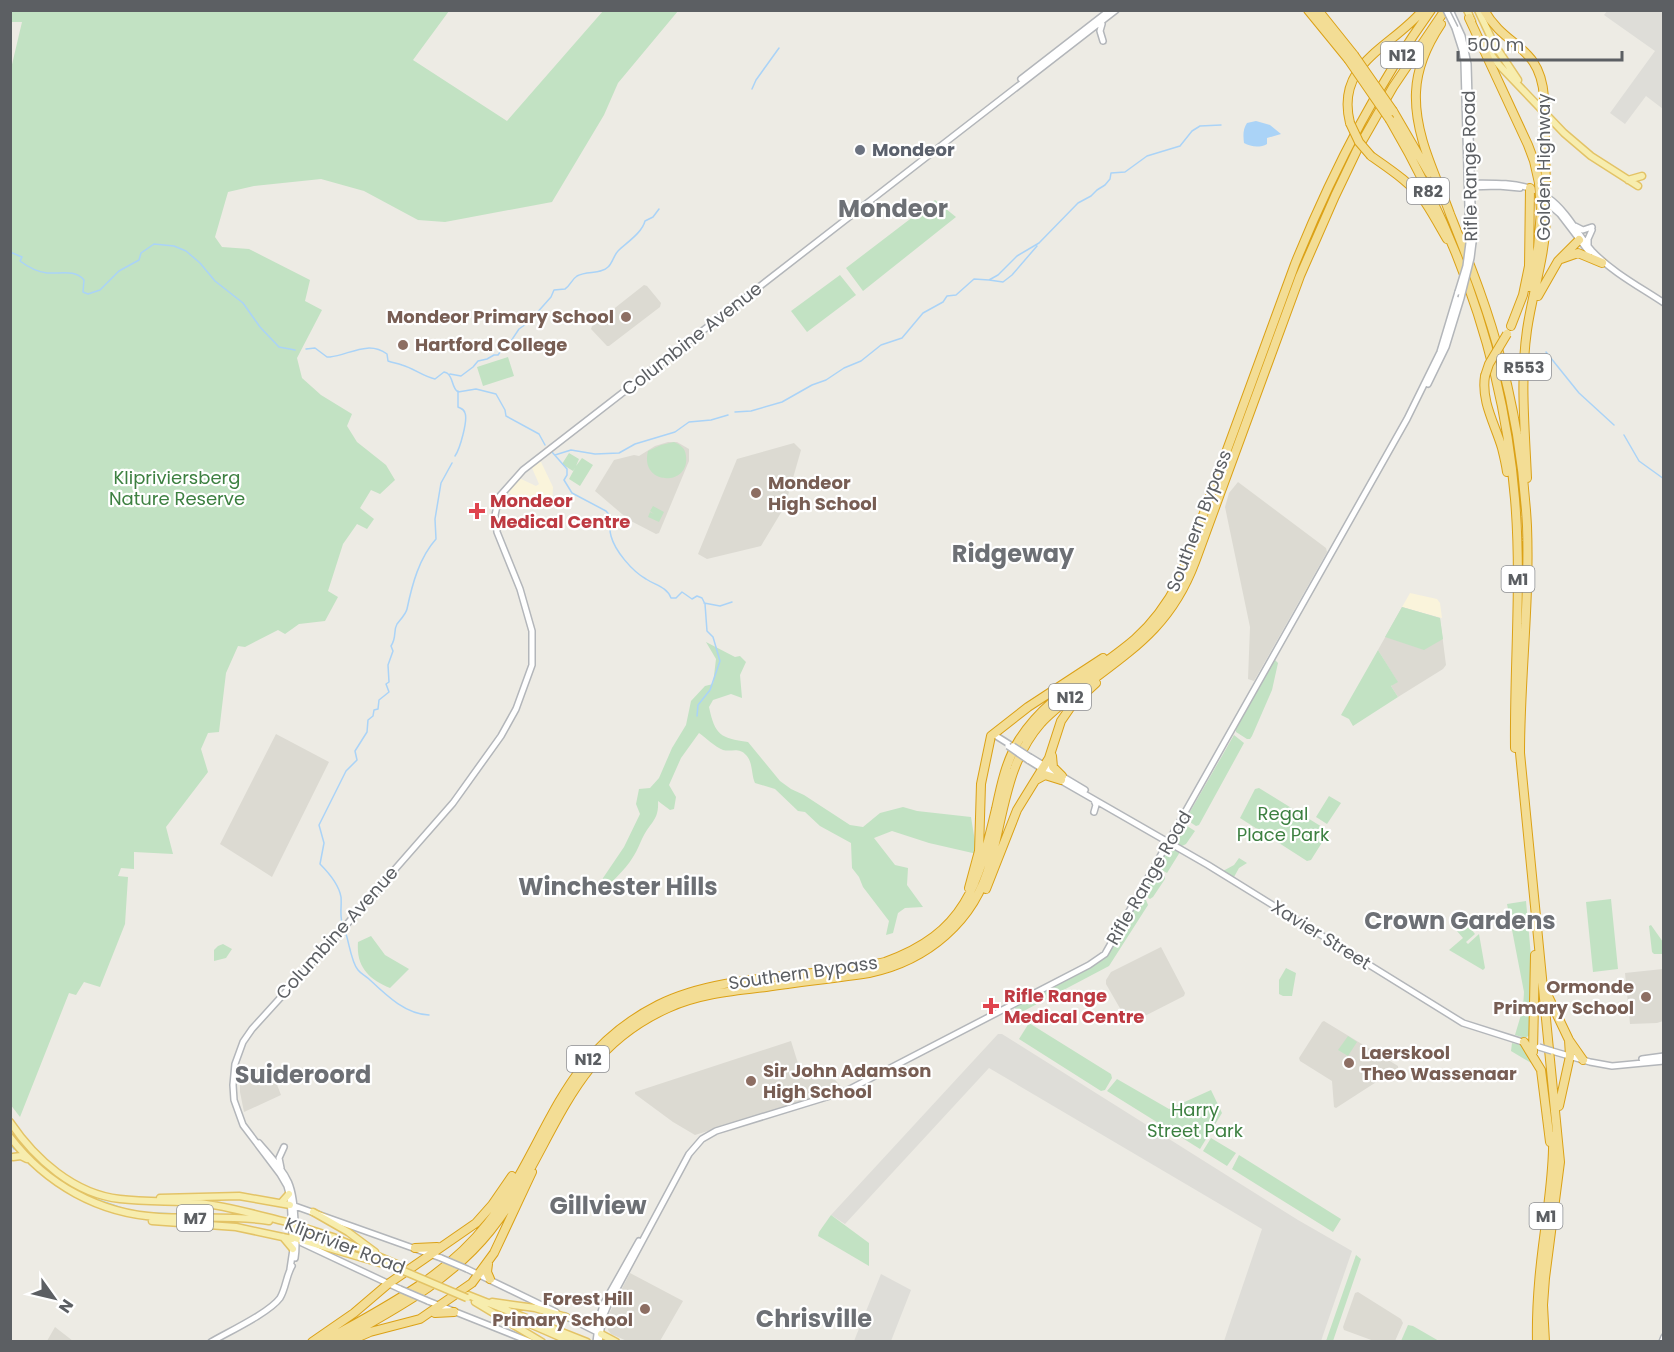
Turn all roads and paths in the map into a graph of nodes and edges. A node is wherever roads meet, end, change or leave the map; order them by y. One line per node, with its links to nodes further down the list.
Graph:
1 (1110, 10): 17 (main road, Columbine Avenue)
2 (1116, 10): 11 (main road, Columbine Avenue)
3 (1308, 10): 15 (highway, R82)
4 (1318, 10): 15 (highway, R82)
5 (1423, 10): 31 (highway, bridge)
6 (1431, 10): 41 (highway, Southern Bypass / N12)
7 (1448, 10): 20 (main road, Rifle Range Road, bridge); 26 (highway); 42 (highway, Southern Bypass / N12)
8 (1478, 10): 16 (main road)
9 (1484, 10): 24 (highway, Golden Highway / R553, bridge)
10 (1468, 14): 16 (main road); 24 (highway, Golden Highway / R553, bridge)
11 (1104, 20): 13 (main road, Columbine Avenue); 14 (main road)
12 (1096, 36): 13 (main road)
13 (1080, 39): 17 (main road, Columbine Avenue)
14 (1103, 40)
15 (1351, 57): 26 (highway, R82, bridge); 31 (highway, R82, bridge)
16 (1539, 107): 19 (main road)
17 (978, 115): 63 (main road, Columbine Avenue)
18 (1641, 177): 19 (main road)
19 (1627, 180): 22 (main road)
20 (1471, 185): 21 (main road); 21 (main road); 32 (main road, Rifle Range Road, bridge)
21 (1480, 185): 23 (main road)
22 (1635, 188)
23 (1530, 190): 25 (main road); 27 (main road); 34 (highway)
24 (1544, 211): 34 (highway, Golden Highway / R553); 35 (highway, Golden Highway / R553)
25 (1572, 223): 28 (main road); 28 (main road)
26 (1454, 225): 40 (highway, M1)
27 (1579, 240): 29 (highway); 30 (main road)
28 (1588, 246): 33 (main road)
29 (1558, 261): 30 (highway); 35 (highway)
30 (1602, 263): 33 (main road)
31 (1461, 264): 39 (highway, M1)
32 (1460, 295): 37 (main road, Rifle Range Road); 38 (main road, Rifle Range Road)
33 (1664, 304)
34 (1511, 326): 39 (highway, Golden Highway / R553, bridge)
35 (1526, 331): 40 (highway, Golden Highway / R553)
36 (1427, 363): 37 (main road)
37 (1434, 363): 38 (main road, Rifle Range Road)
38 (1407, 419): 51 (main road, Rifle Range Road)
39 (1517, 523): 54 (highway, M1)
40 (1527, 525): 55 (highway, M1)
41 (1169, 599): 43 (highway); 52 (highway, Southern Bypass / N12)
42 (1132, 650): 44 (highway); 53 (highway, Southern Bypass / N12)
43 (992, 735): 45 (main road, Xavier Street, bridge); 52 (highway)
44 (1055, 737): 45 (highway); 46 (highway)
45 (1043, 767): 46 (main road, Xavier Street); 47 (highway)
46 (1062, 778): 47 (highway); 48 (main road, Xavier Street); 50 (main road, Xavier Street)
47 (1036, 780): 53 (highway)
48 (1091, 797): 49 (main road); 50 (main road, Xavier Street)
49 (1094, 812)
50 (1134, 823): 51 (main road, Xavier Street)
51 (1169, 842): 58 (main road, Xavier Street); 93 (main road, Rifle Range Road)
52 (949, 923): 65 (highway, Southern Bypass / N12)
53 (940, 940): 67 (highway, Southern Bypass / N12)
54 (1535, 955): 56 (highway); 70 (highway, M1)
55 (1543, 983): 57 (highway); 66 (highway, M1)
56 (1533, 1028): 58 (highway); 58 (highway)
57 (1569, 1040): 59 (highway); 60 (highway)
58 (1525, 1043): 59 (main road, Xavier Street, bridge); 70 (highway)
59 (1570, 1056): 60 (main road, Xavier Street); 62 (highway)
60 (1582, 1059): 61 (main road, Xavier Street); 62 (highway)
61 (1664, 1059)
62 (1568, 1068): 66 (highway)
63 (241, 1119): 72 (main road, Columbine Avenue); 73 (main road, Columbine Avenue)
64 (10, 1122): 74 (main road, Kliprivier Road / M7)
65 (547, 1122): 82 (highway); 107 (highway, Southern Bypass / N12)
66 (1558, 1129): 116 (highway, M1)
67 (548, 1135): 87 (highway); 108 (highway, Southern Bypass / N12)
68 (12, 1139): 71 (main road, M7); 71 (main road)
69 (284, 1147): 72 (main road)
70 (1554, 1152): 115 (highway, M1)
71 (35, 1164): 77 (main road, Kliprivier Road / M7)
72 (281, 1169): 76 (main road, Columbine Avenue)
73 (289, 1194): 75 (main road); 76 (main road, Columbine Avenue)
74 (127, 1199): 75 (main road); 79 (main road, Kliprivier Road / M7)
75 (281, 1203): 76 (main road)
76 (293, 1205): 78 (main road); 79 (main road, Columbine Avenue)
77 (103, 1206): 79 (main road, Kliprivier Road / M7); 80 (main road)
78 (313, 1212): 84 (main road); 88 (main road)
79 (293, 1225): 81 (main road, Columbine Avenue); 88 (main road, Kliprivier Road / M7)
80 (283, 1237): 81 (main road); 85 (main road)
81 (294, 1239): 83 (main road); 85 (main road, Columbine Avenue); 88 (main road)
82 (445, 1244): 84 (highway); 86 (highway)
83 (309, 1245): 85 (main road); 94 (main road)
84 (415, 1248): 86 (main road)
85 (294, 1250): 105 (main road, Columbine Avenue)
86 (430, 1254): 89 (main road, bridge); 91 (highway)
87 (488, 1262): 90 (highway); 92 (highway)
88 (390, 1264): 97 (main road, Kliprivier Road / M7, bridge)
89 (469, 1270): 90 (main road); 95 (highway)
90 (479, 1274): 92 (main road); 95 (highway)
91 (396, 1278): 94 (highway); 96 (highway)
92 (490, 1280): 101 (main road)
93 (619, 1280): 102 (main road, Rifle Range Road); 104 (main road, Rifle Range Road)
94 (384, 1282): 96 (main road); 106 (highway)
95 (472, 1283): 98 (highway)
96 (399, 1289): 98 (main road, bridge)
97 (476, 1300): 101 (main road); 111 (main road); 112 (main road, Kliprivier Road / M7); 113 (main road, Kliprivier Road / M7)
98 (441, 1307): 99 (main road); 100 (highway)
99 (454, 1312): 100 (highway); 110 (main road)
100 (429, 1315): 109 (highway)
101 (566, 1317): 103 (main road)
102 (598, 1323): 103 (main road); 104 (main road, Rifle Range Road)
103 (583, 1325): 104 (main road)
104 (598, 1338): 114 (main road)
105 (211, 1341)
106 (312, 1341)
107 (323, 1341)
108 (337, 1341)
109 (347, 1341)
110 (531, 1341)
111 (542, 1341)
112 (571, 1341)
113 (588, 1341)
114 (616, 1341)
115 (1537, 1341)
116 (1545, 1341)

